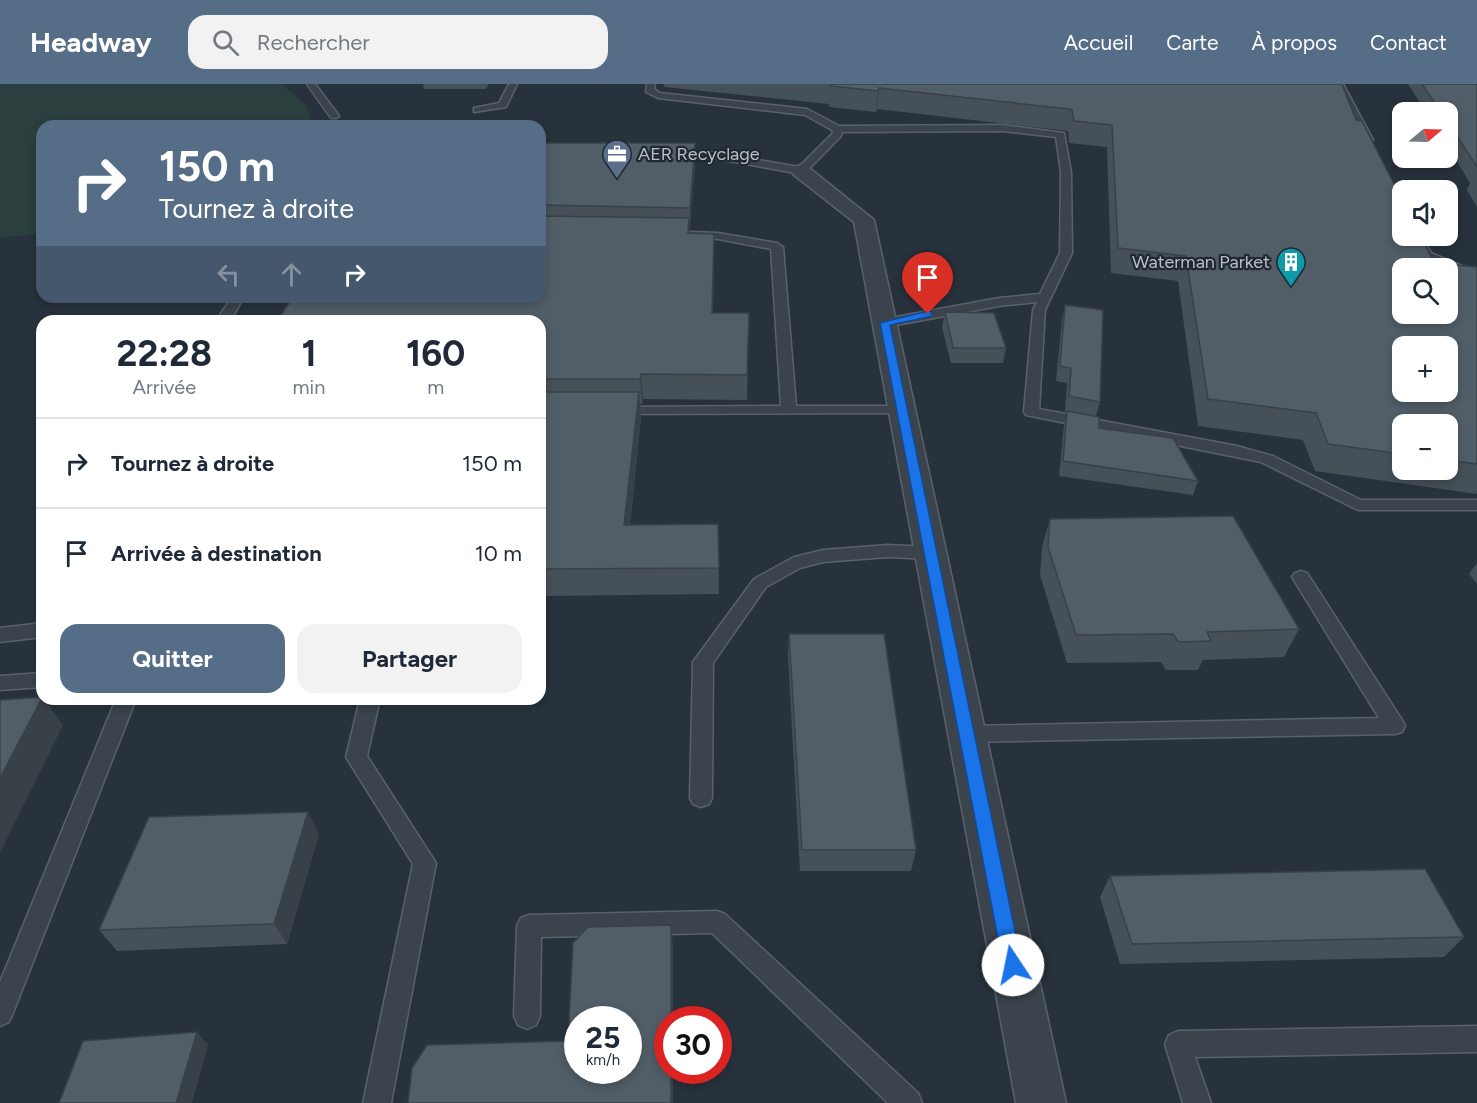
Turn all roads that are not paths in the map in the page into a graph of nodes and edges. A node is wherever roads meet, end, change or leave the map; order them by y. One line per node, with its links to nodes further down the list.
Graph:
1 (311, 84): 6 (lane)
2 (513, 84): 5 (lane)
3 (651, 84): 7 (lane)
4 (1337, 86): 8 (lane)
5 (477, 111)
6 (334, 116)
7 (837, 129): 10 (lane); 14 (lane)
8 (1371, 147)
9 (655, 154): 10 (lane)
10 (801, 171): 15 (street)
11 (683, 235): 16 (lane)
12 (1421, 246): 13 (lane)
13 (1477, 276)
14 (1045, 297): 15 (lane); 19 (lane)
15 (885, 323): 17 (street)
16 (789, 409): 17 (lane); 18 (lane)
17 (902, 410): 20 (street)
18 (599, 411)
19 (1477, 505)
20 (930, 553): 28 (street); 29 (lane)
21 (1302, 576): 28 (lane)
22 (36, 631): 23 (lane)
23 (0, 635)
24 (36, 680): 25 (lane)
25 (0, 683)
26 (124, 705): 30 (lane)
27 (369, 705): 33 (lane)
28 (966, 734): 35 (street)
29 (701, 798)
30 (0, 1013)
31 (527, 1016): 34 (lane)
32 (1477, 1039): 36 (lane)
33 (377, 1103)
34 (909, 1103)
35 (1041, 1103)
36 (1197, 1103)

